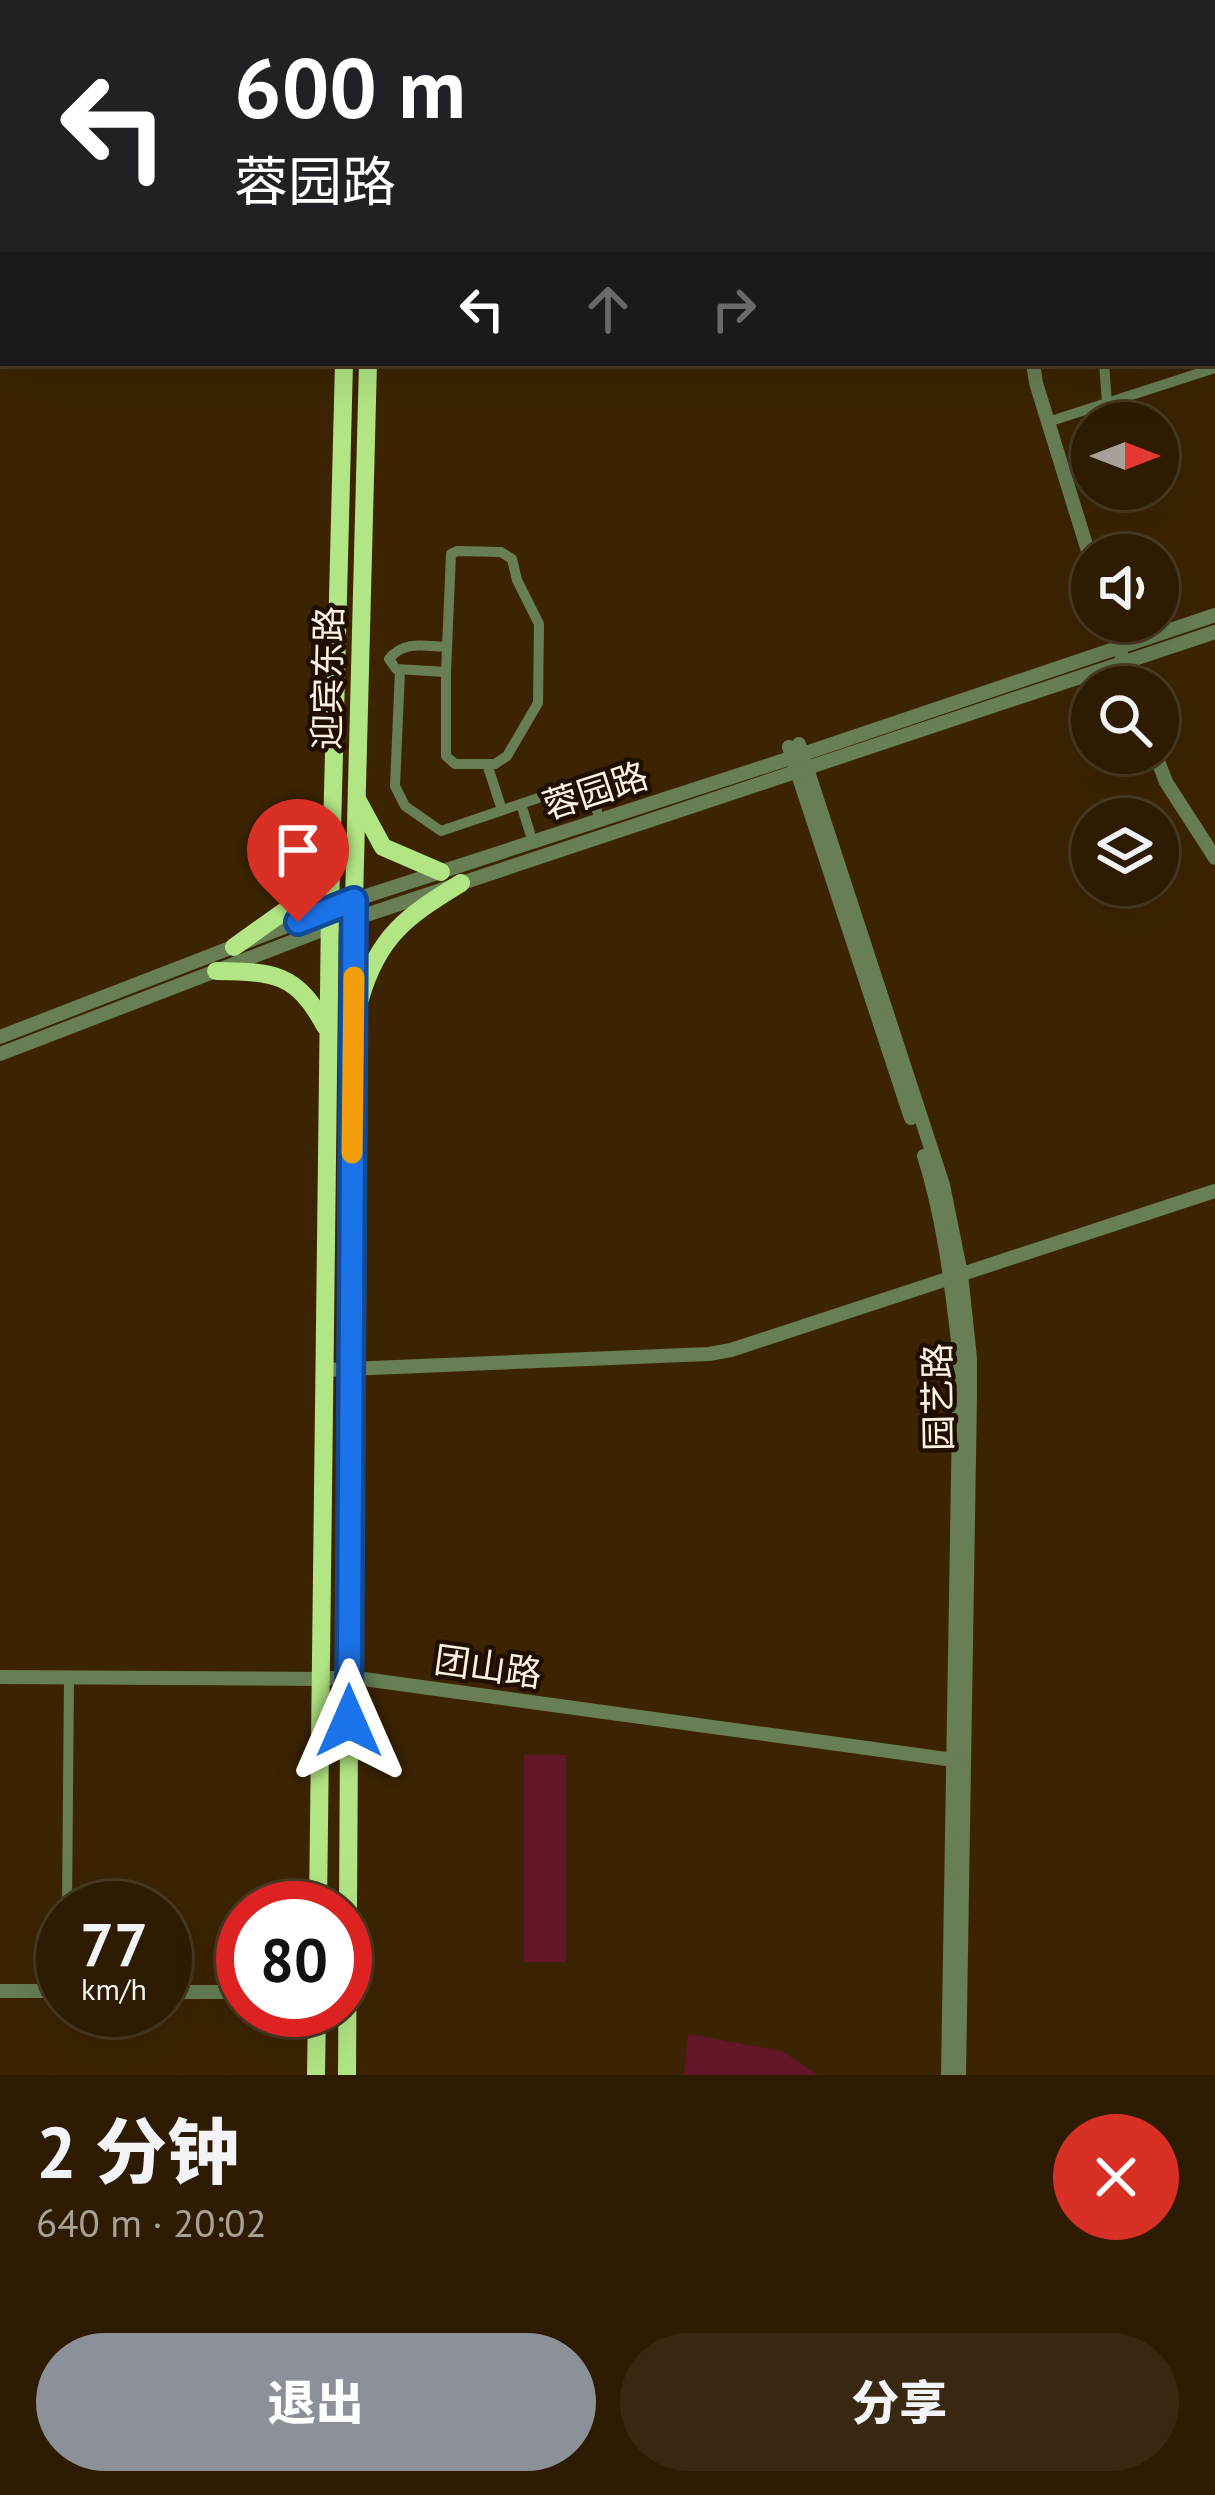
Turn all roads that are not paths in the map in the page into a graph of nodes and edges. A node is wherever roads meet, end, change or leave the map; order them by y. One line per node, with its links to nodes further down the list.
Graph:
1 (344, 366): 24 (highway, 迎宾东路)
2 (368, 366): 16 (highway, 迎宾东路)
3 (1034, 366): 9 (street)
4 (1104, 366): 6 (street)
5 (1215, 368): 7 (street)
6 (1107, 402)
7 (1110, 402)
8 (1071, 415): 9 (street)
9 (1048, 422): 10 (street)
10 (1083, 534)
11 (1215, 615): 15 (street, 蓉园路)
12 (1215, 632): 18 (street, 蓉园路)
13 (1117, 642): 15 (street)
14 (447, 646): 17 (street); 20 (street); 22 (street)
15 (1118, 646): 18 (street); 21 (street, 蓉园路)
16 (361, 657): 17 (street); 25 (highway, 迎宾东路)
17 (389, 659): 19 (street)
18 (1123, 664): 21 (street, 蓉园路)
19 (400, 670): 20 (street); 28 (street)
20 (446, 672): 22 (street)
21 (798, 757): 33 (street, 蓉园路); 34 (street, 蓉园路); 44 (street, 园艺路)
22 (488, 764): 28 (street)
23 (1163, 774): 32 (street)
24 (333, 778): 25 (highway); 30 (highway, 迎宾东路)
25 (358, 779): 26 (highway, 迎宾东路)
26 (357, 801): 33 (highway); 35 (highway, 迎宾东路)
27 (521, 804): 28 (street); 29 (street); 31 (street)
28 (502, 810)
29 (597, 811)
30 (332, 829): 36 (highway, 迎宾东路); 37 (highway)
31 (530, 833)
32 (1215, 858)
33 (441, 872): 35 (street, 蓉园路)
34 (461, 883): 35 (street, 蓉园路); 39 (highway)
35 (354, 910): 36 (street, 蓉园路); 39 (highway, 迎宾东路)
36 (330, 918): 37 (street, 蓉园路); 38 (street, 蓉园路); 40 (highway, 迎宾东路)
37 (234, 947): 41 (street, 蓉园路)
38 (216, 971): 40 (highway); 42 (street, 蓉园路)
39 (354, 1029): 40 (highway); 46 (highway, 迎宾东路)
40 (328, 1034): 45 (highway, 迎宾东路)
41 (0, 1037)
42 (0, 1054)
43 (1215, 1191): 44 (street)
44 (956, 1276): 46 (street); 51 (street, 园艺路)
45 (324, 1370): 46 (street); 50 (highway, 迎宾东路)
46 (350, 1370): 49 (highway, 迎宾东路)
47 (0, 1677): 48 (street, 团山路)
48 (69, 1677): 50 (street, 团山路); 52 (street)
49 (349, 1677): 50 (street, 团山路); 51 (street, 团山路); 58 (highway, 迎宾东路)
50 (320, 1679): 53 (highway, 迎宾东路)
51 (958, 1761): 59 (street, 园艺路); 60 (street, 园艺路)
52 (67, 1881)
53 (318, 1881)
54 (0, 1991): 55 (street)
55 (36, 1991)
56 (317, 2037): 57 (highway)
57 (316, 2075)
58 (347, 2075)
59 (948, 2075)
60 (959, 2075)

